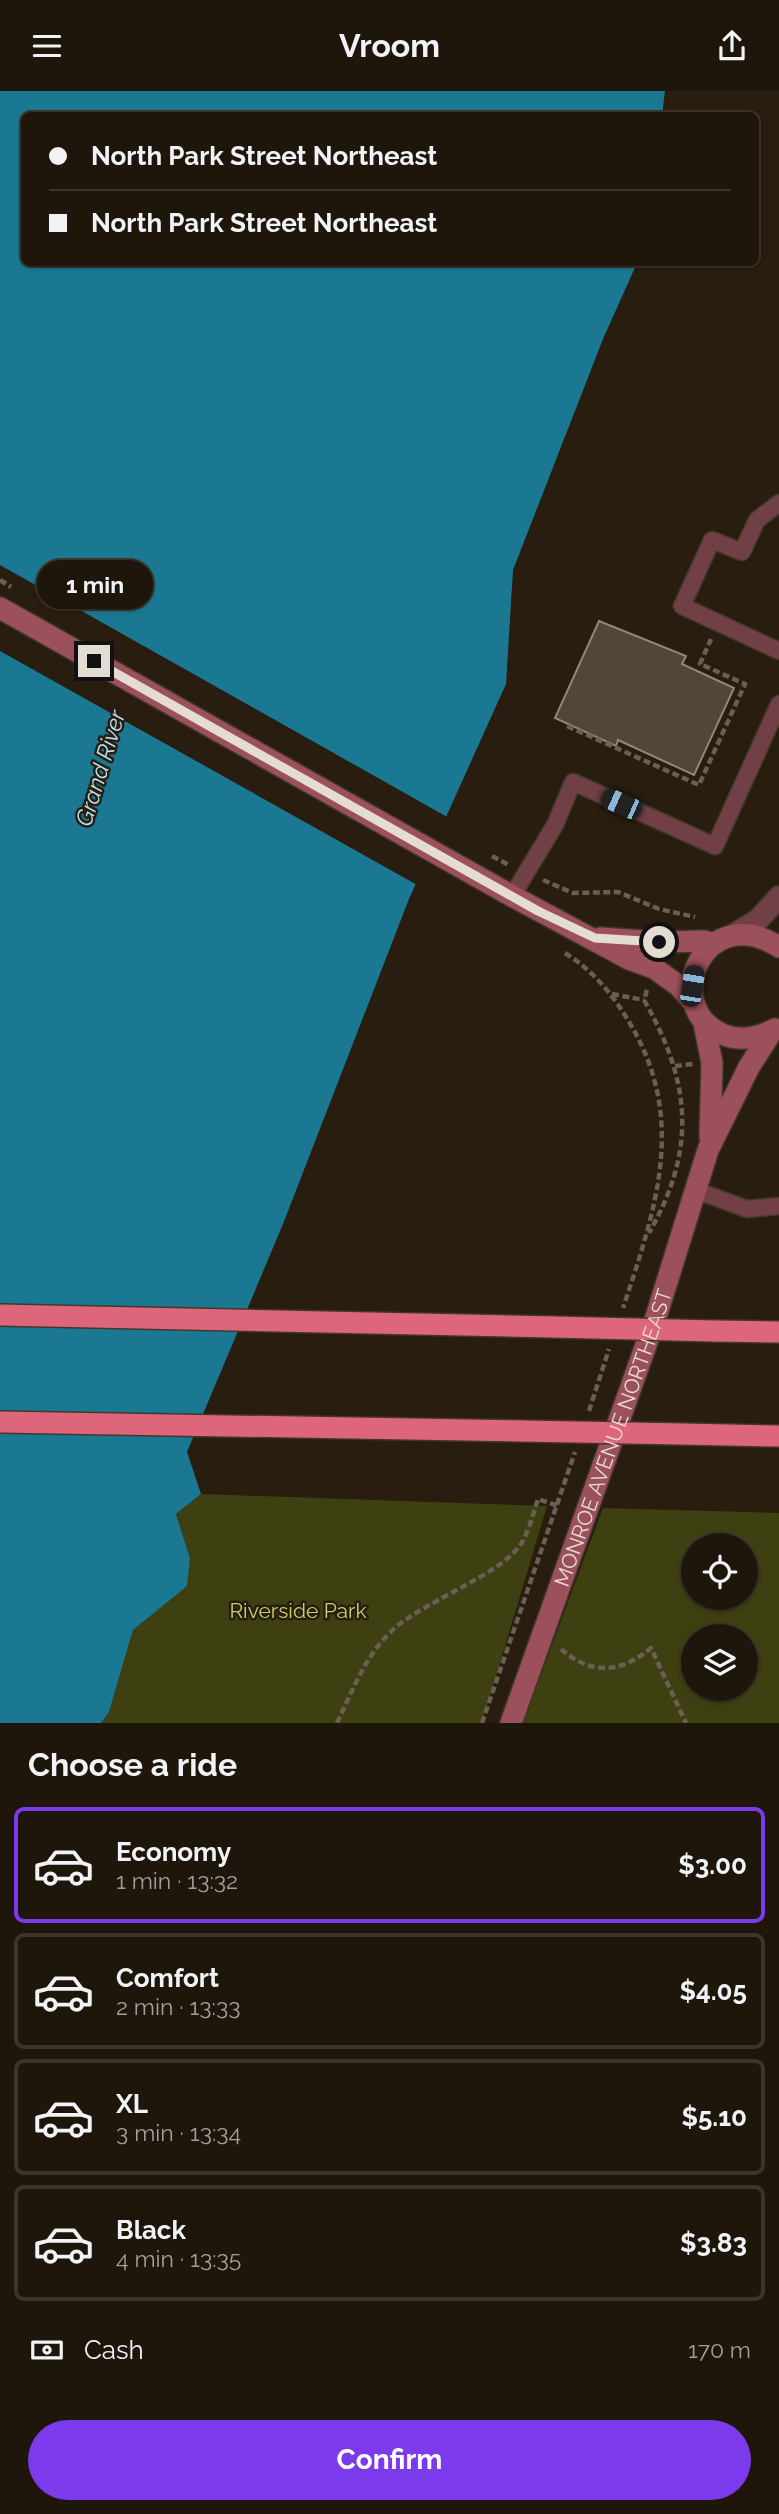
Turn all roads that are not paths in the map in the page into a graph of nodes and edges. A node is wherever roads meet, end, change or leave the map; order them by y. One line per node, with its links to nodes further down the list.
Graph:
1 (779, 502): 3 (lane)
2 (0, 608): 5 (main road)
3 (779, 651)
4 (779, 704): 5 (lane)
5 (512, 896): 8 (main road)
6 (779, 897): 7 (street)
7 (733, 935): 9 (main road); 10 (main road)
8 (595, 938): 9 (main road); 11 (main road)
9 (711, 943): 11 (main road)
10 (779, 947)
11 (694, 1003): 12 (main road, MONROE AVENUE NORTHEAST)
12 (704, 1023): 13 (main road); 14 (main road, MONROE AVENUE NORTHEAST)
13 (775, 1028): 14 (main road, MONROE AVENUE NORTHEAST)
14 (708, 1150): 15 (main road, MONROE AVENUE NORTHEAST)
15 (695, 1190): 16 (lane); 21 (main road, MONROE AVENUE NORTHEAST)
16 (779, 1206)
17 (0, 1315): 18 (highway, bridge)
18 (779, 1332)
19 (0, 1422): 20 (highway, bridge)
20 (779, 1436)
21 (511, 1723)

